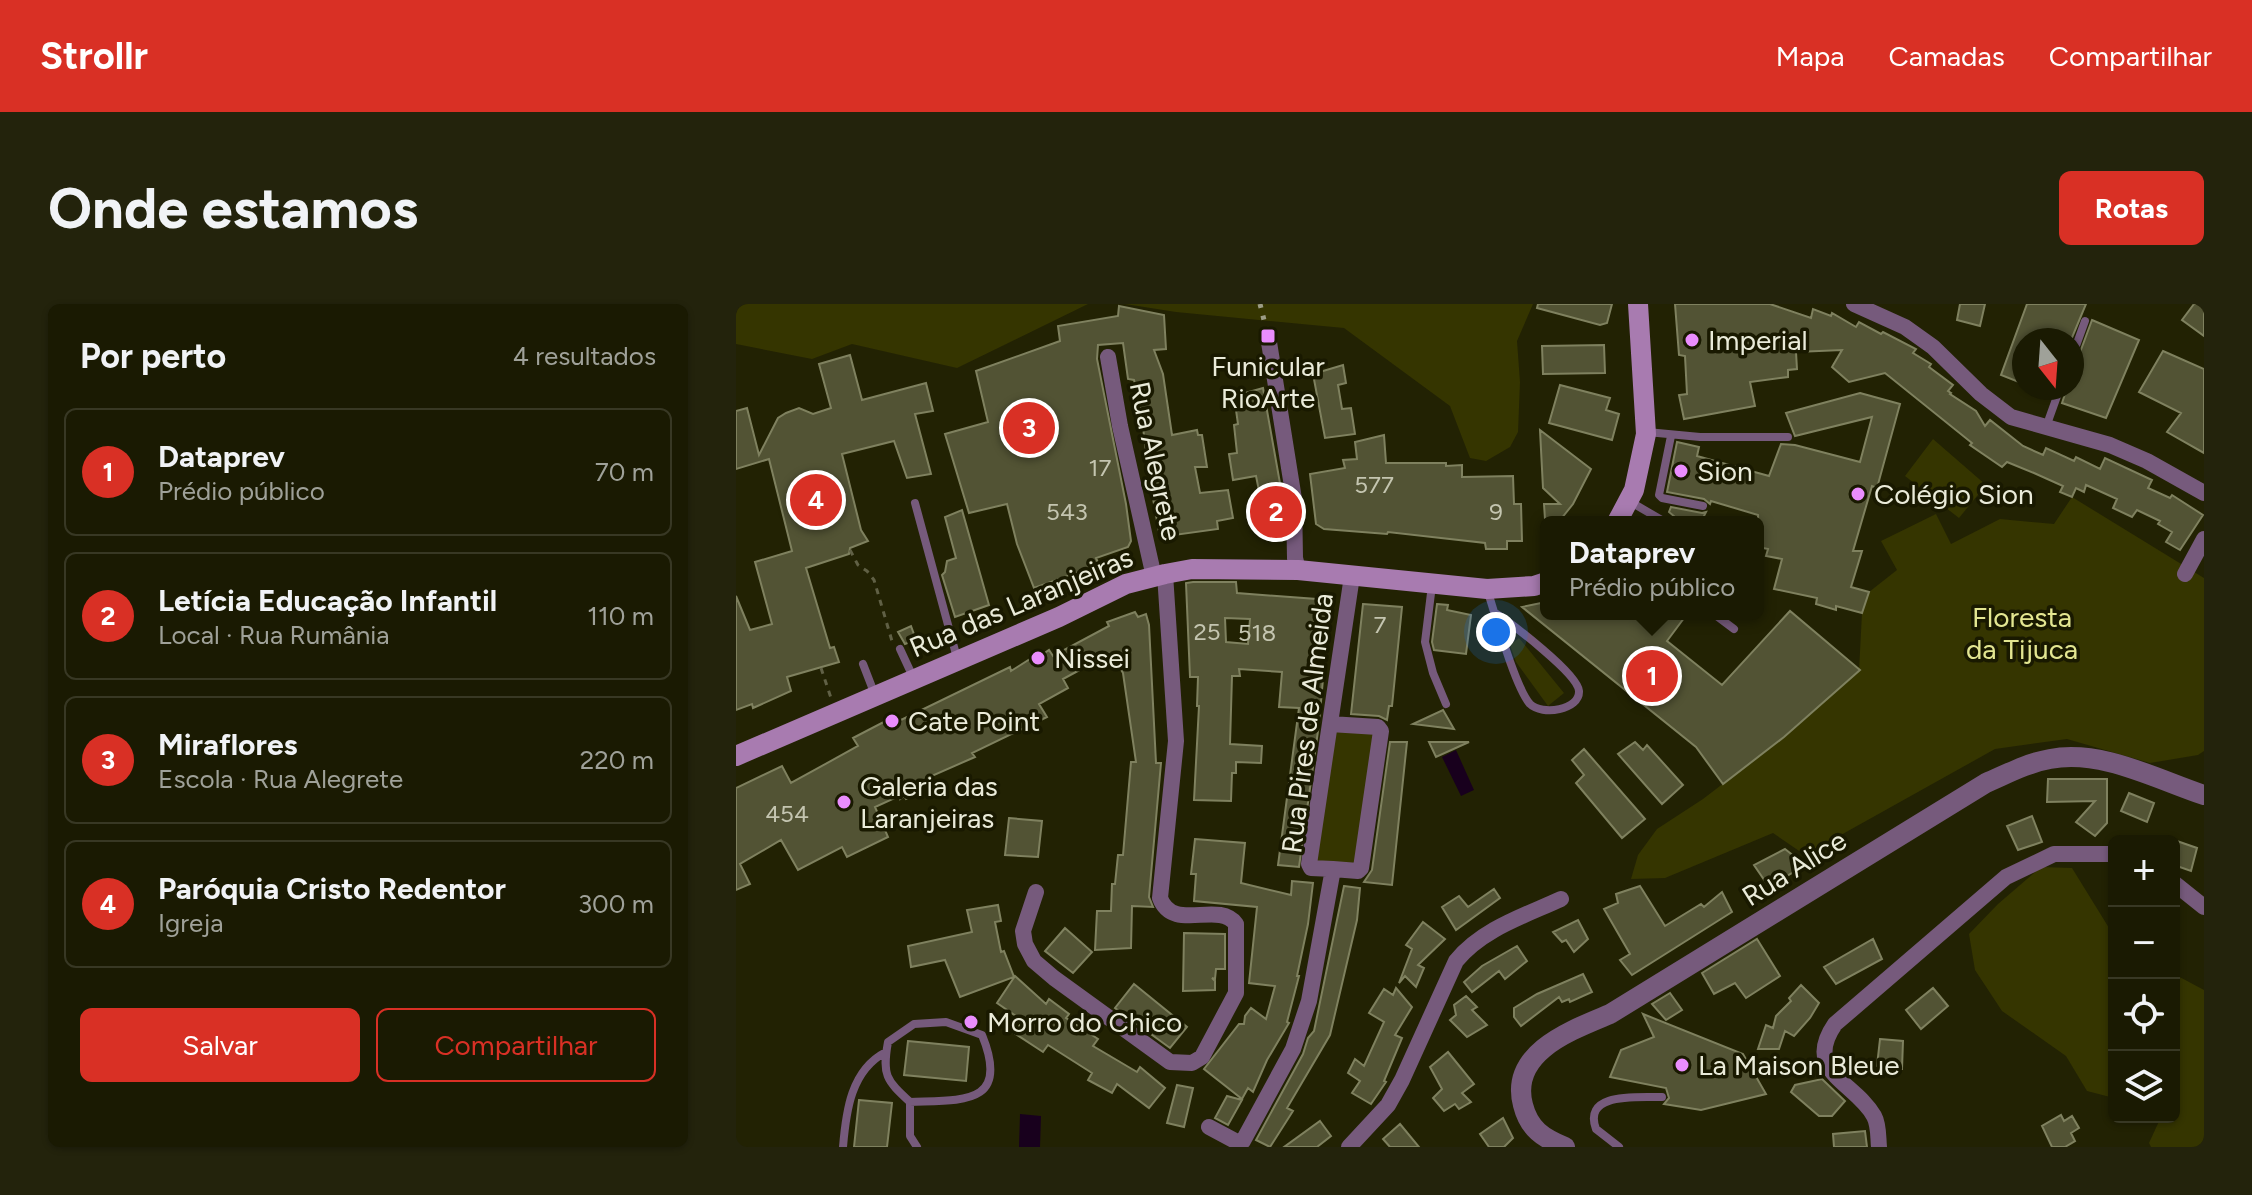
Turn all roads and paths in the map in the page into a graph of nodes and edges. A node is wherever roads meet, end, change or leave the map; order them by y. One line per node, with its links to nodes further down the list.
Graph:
1 (1638, 304): 9 (main road)
2 (1854, 304): 8 (street)
3 (2085, 321): 4 (lane)
4 (2082, 328)
5 (1268, 336): 21 (street)
6 (1108, 357): 23 (street, Rua Alegrete)
7 (2056, 400): 8 (lane)
8 (2046, 428): 13 (street)
9 (1646, 432): 10 (lane); 14 (main road)
10 (1671, 436): 11 (lane); 12 (lane)
11 (1788, 437)
12 (1658, 491): 14 (lane); 16 (lane)
13 (2204, 493)
14 (1631, 495): 17 (main road); 18 (lane)
15 (915, 503): 32 (lane)
16 (1703, 506)
17 (1620, 516)
18 (1657, 516)
19 (2204, 539): 22 (street)
20 (850, 550): 31 (path)
21 (1298, 570): 23 (main road, Rua das Laranjeiras); 24 (main road, Rua das Laranjeiras)
22 (2185, 574)
23 (1159, 576): 32 (main road, Rua das Laranjeiras); 45 (street, Rua Alegrete)
24 (1352, 576): 25 (main road, Rua das Laranjeiras); 39 (street, Rua Pires de Almeida)
25 (1433, 584): 27 (main road, Rua das Laranjeiras); 38 (lane)
26 (1540, 584): 27 (main road, Rua das Laranjeiras)
27 (1487, 589): 28 (lane)
28 (1495, 613): 28 (lane)
29 (1722, 620): 30 (lane)
30 (1734, 629)
31 (898, 650): 35 (lane)
32 (958, 659): 35 (main road, Rua das Laranjeiras)
33 (863, 664): 36 (lane)
34 (821, 668): 37 (path)
35 (913, 678): 36 (main road, Rua das Laranjeiras)
36 (875, 695): 40 (main road, Rua das Laranjeiras)
37 (832, 702)
38 (1446, 704)
39 (1330, 724): 43 (street, Rua Pires de Almeida); 43 (street)
40 (736, 756)
41 (2204, 795): 55 (street, Rua Alice)
42 (2108, 854): 57 (street)
43 (1333, 869): 51 (street, Rua Pires de Almeida)
44 (2180, 888): 47 (street)
45 (1036, 892)
46 (1561, 899): 54 (street)
47 (2204, 907)
48 (886, 1052): 50 (lane); 50 (lane); 52 (lane)
49 (1662, 1097): 56 (lane)
50 (910, 1102): 53 (lane)
51 (1209, 1127)
52 (843, 1147)
53 (917, 1147)
54 (1349, 1147)
55 (1565, 1147)
56 (1619, 1147)
57 (1879, 1147)

